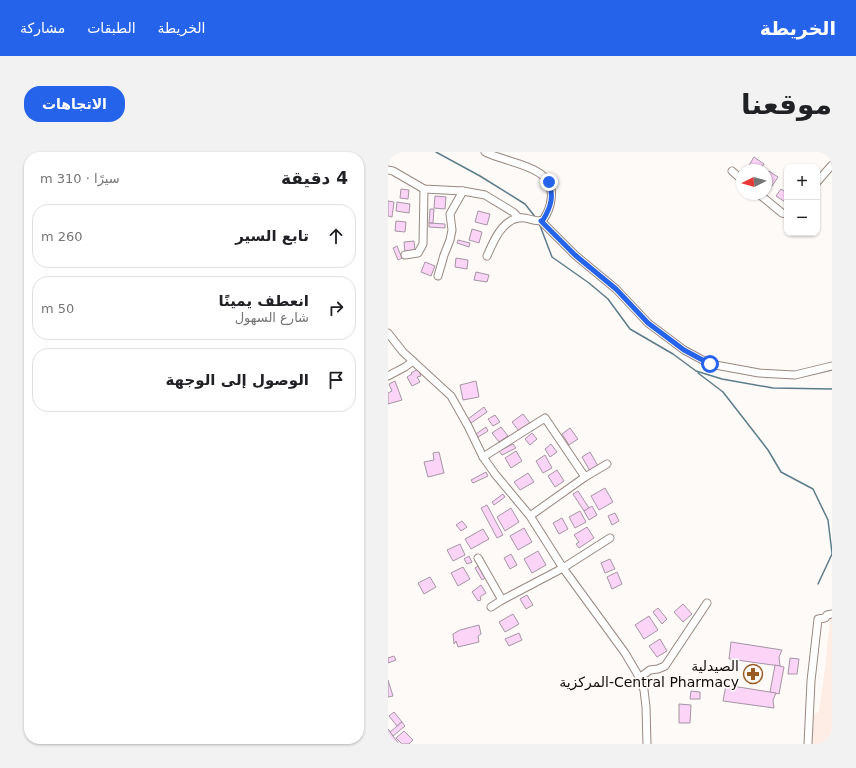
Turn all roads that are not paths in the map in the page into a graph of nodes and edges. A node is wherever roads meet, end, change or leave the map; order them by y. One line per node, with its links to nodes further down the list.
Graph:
1 (485, 152): 12 (street)
2 (832, 165): 6 (street)
3 (388, 170): 7 (street)
4 (732, 171): 5 (street)
5 (736, 175)
6 (820, 179)
7 (424, 189): 8 (street); 13 (street)
8 (463, 192): 11 (street); 15 (street)
9 (766, 200): 10 (street)
10 (784, 213)
11 (518, 218): 12 (street); 14 (street)
12 (542, 220): 18 (street)
13 (405, 255)
14 (487, 256)
15 (438, 276)
16 (388, 333): 17 (street)
17 (414, 361): 19 (street); 20 (street)
18 (832, 366)
19 (388, 376)
20 (483, 457): 22 (street); 23 (street)
21 (607, 464): 22 (street)
22 (585, 477): 23 (street)
23 (530, 516): 26 (street)
24 (610, 538): 26 (street)
25 (478, 558): 27 (street)
26 (562, 568): 27 (street); 31 (street)
27 (502, 600): 29 (street)
28 (707, 603): 31 (street)
29 (491, 607)
30 (832, 614): 33 (street)
31 (639, 678): 32 (street)
32 (647, 744)
33 (808, 744)

